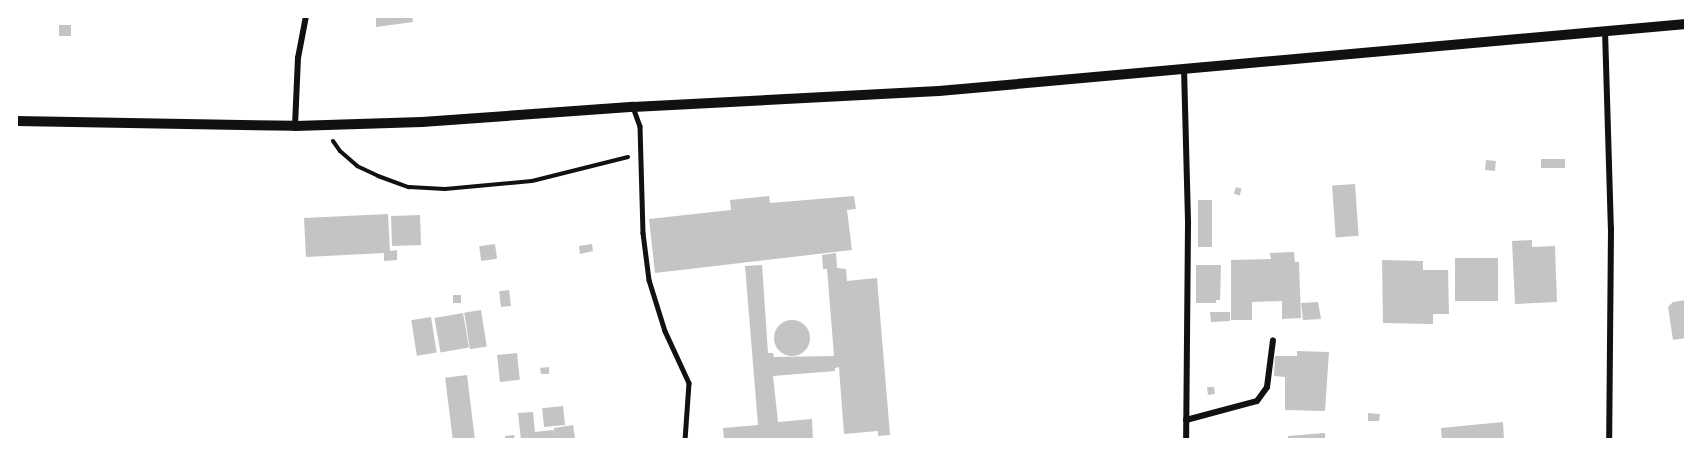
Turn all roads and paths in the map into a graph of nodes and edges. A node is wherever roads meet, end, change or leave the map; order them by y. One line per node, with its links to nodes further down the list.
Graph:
1 (306, 16): 8 (street)
2 (1686, 24): 3 (street)
3 (1605, 30): 4 (street); 14 (street)
4 (1184, 68): 5 (street); 11 (street)
5 (633, 107): 7 (street); 9 (lane)
6 (16, 121): 8 (street)
7 (323, 125): 8 (street); 9 (path)
8 (295, 126)
9 (642, 154): 12 (lane)
10 (1273, 340): 11 (street)
11 (1186, 420): 13 (street)
12 (685, 440)
13 (1186, 440)
14 (1609, 440)

